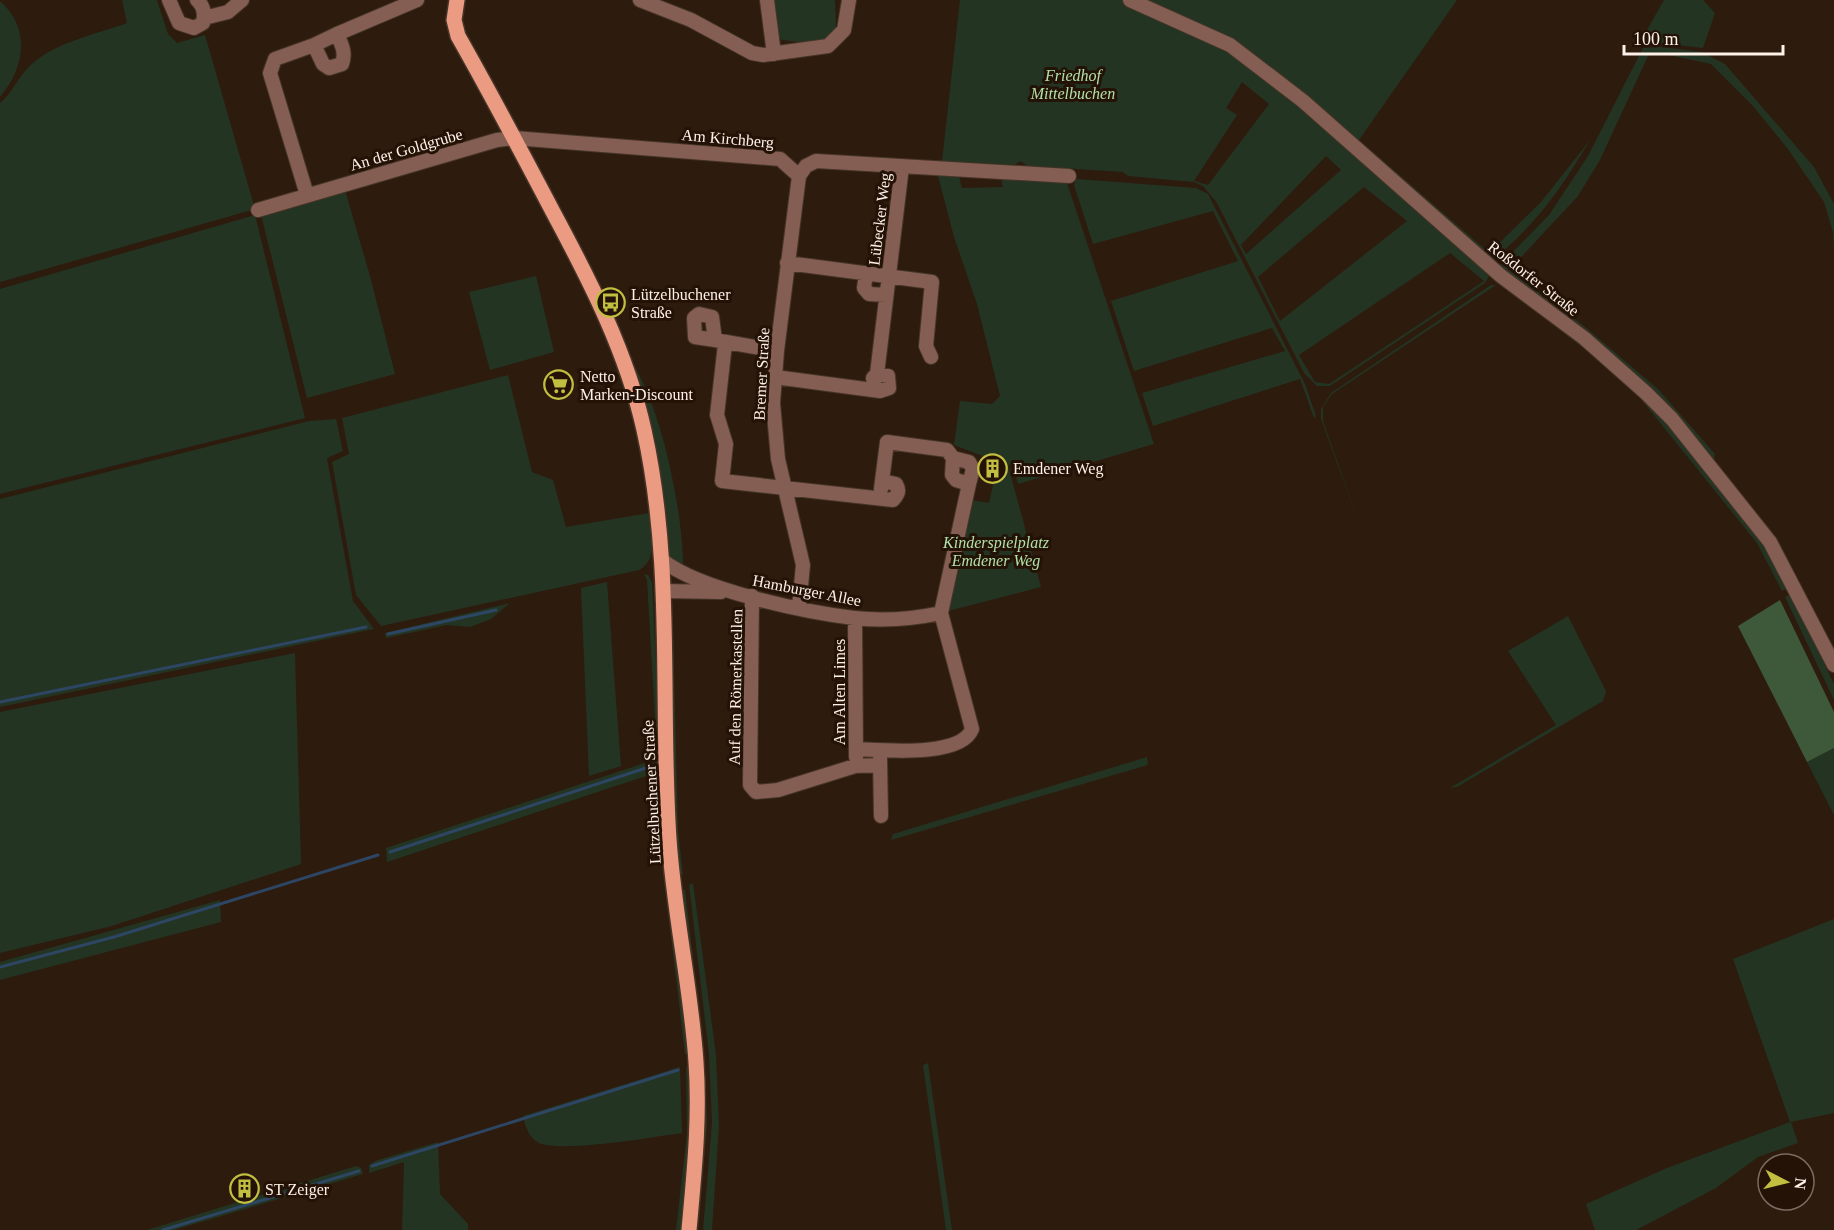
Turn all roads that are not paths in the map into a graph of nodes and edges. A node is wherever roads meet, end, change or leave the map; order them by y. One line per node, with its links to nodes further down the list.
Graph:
1 (169, 0): 10 (street)
2 (197, 0): 10 (street)
3 (243, 0): 10 (street)
4 (457, 0): 14 (main road, Lützelbuchener Straße)
5 (640, 0): 13 (street)
6 (767, 0): 13 (street)
7 (849, 0): 13 (street)
8 (1130, 0): 34 (street, Roßdorfer Straße)
9 (413, 1): 11 (street)
10 (204, 18)
11 (337, 34): 12 (street); 12 (street)
12 (314, 45): 18 (street)
13 (774, 54)
14 (514, 138): 16 (street, Am Kirchberg); 18 (street, An der Goldgrube); 28 (main road, Lützelbuchener Straße)
15 (902, 167): 16 (street); 17 (street); 22 (street, Lübecker Weg)
16 (800, 176): 20 (street, Bremer Straße)
17 (1069, 176)
18 (307, 195): 19 (street, An der Goldgrube)
19 (258, 210)
20 (787, 263): 21 (street, Lübecker Weg); 24 (street, Bremer Straße)
21 (866, 273): 22 (street, Lübecker Weg); 23 (street, Lübecker Weg)
22 (888, 276): 23 (street, Lübecker Weg); 25 (street, Lübecker Weg)
23 (886, 295): 26 (street, Lübecker Weg)
24 (777, 351): 26 (street, Bremer Straße); 27 (street)
25 (931, 357)
26 (775, 377): 27 (street, Bremer Straße)
27 (786, 489): 31 (street, Bremer Straße); 32 (street)
28 (662, 560): 29 (main road, Lützelbuchener Straße); 30 (street, Hamburger Allee)
29 (663, 591): 30 (street, Hamburger Allee); 40 (main road, Lützelbuchener Straße)
30 (746, 594): 31 (street, Hamburger Allee); 38 (street, Auf den Römerkastellen)
31 (799, 607): 33 (street, Hamburger Allee)
32 (940, 613): 33 (street, Hamburger Allee); 36 (street)
33 (855, 618): 35 (street, Am Alten Limes)
34 (1834, 665)
35 (856, 749): 36 (street); 38 (street, Am Alten Limes)
36 (880, 750): 37 (street)
37 (880, 765): 38 (street, Auf den Römerkastellen); 39 (street)
38 (855, 766)
39 (880, 816)
40 (688, 1230)

